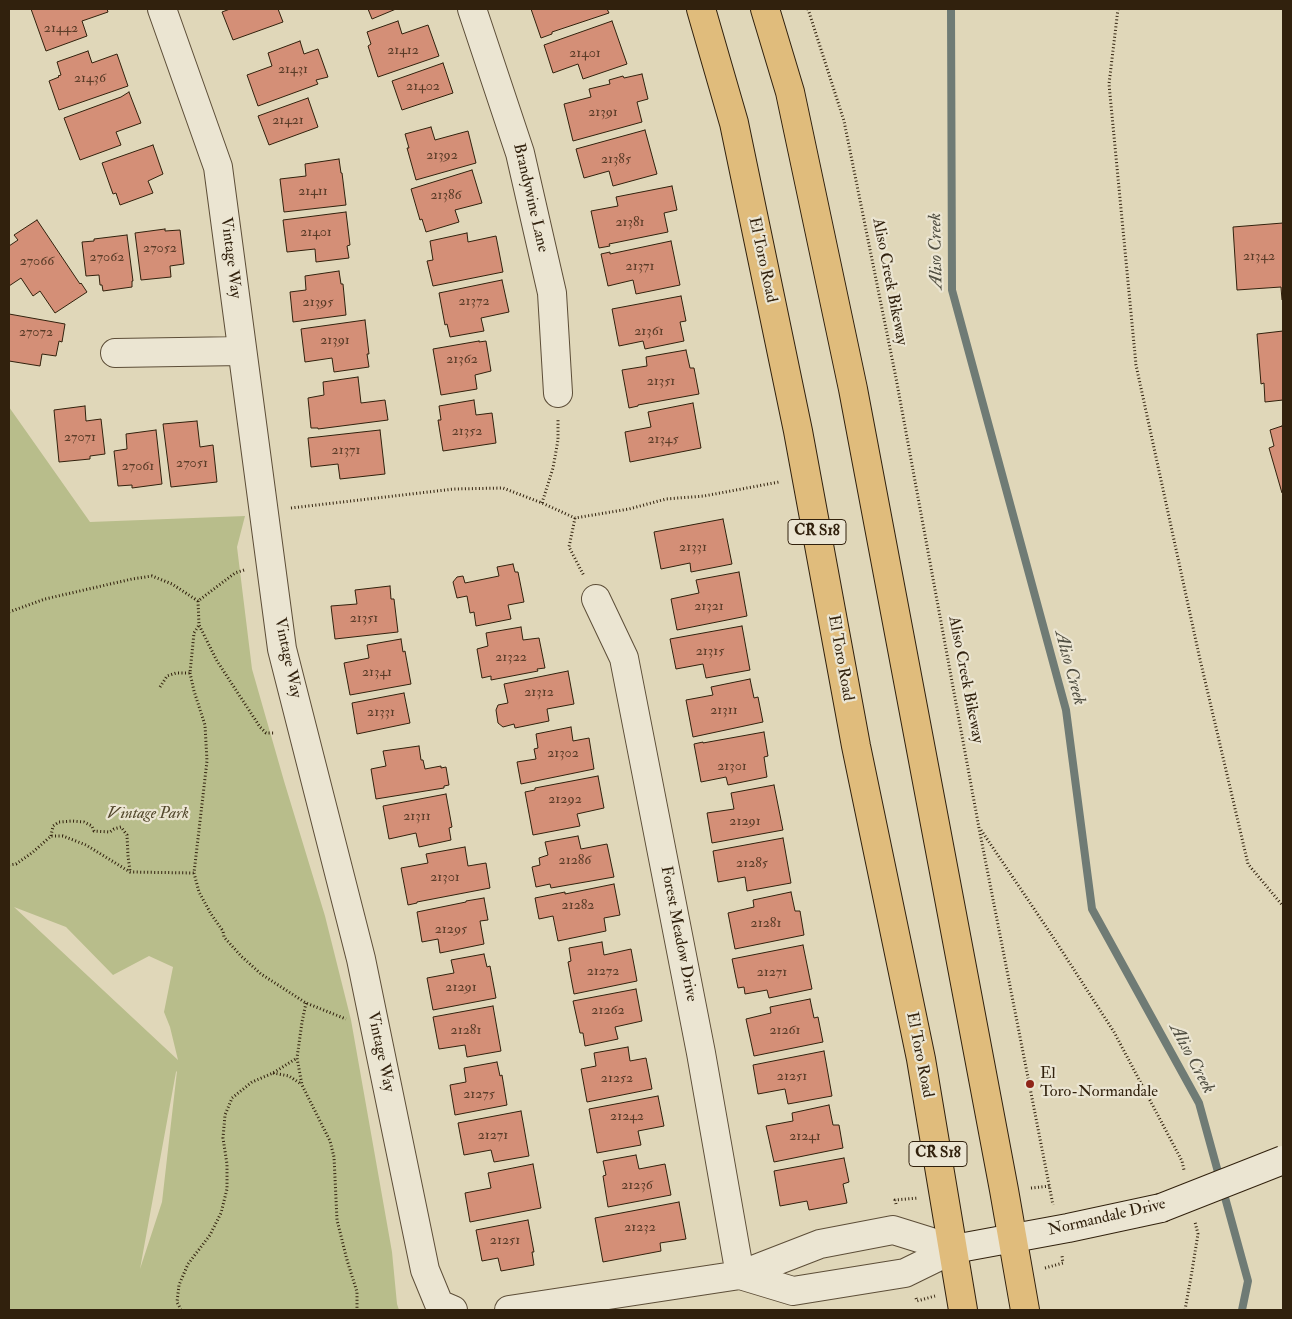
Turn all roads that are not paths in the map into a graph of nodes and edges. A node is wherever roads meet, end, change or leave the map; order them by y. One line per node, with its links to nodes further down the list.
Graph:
1 (162, 9): 5 (street, Vintage Way)
2 (472, 9): 7 (street, Brandywine Lane)
3 (701, 9): 11 (main road, El Toro Road / CR S18)
4 (765, 9): 10 (main road)
5 (242, 351): 6 (street); 14 (street, Vintage Way)
6 (115, 353)
7 (558, 393)
8 (596, 599): 12 (street, Forest Meadow Drive)
9 (1283, 1160): 10 (street, Normandale Drive, bridge)
10 (1013, 1238): 11 (street, Normandale Drive); 17 (main road)
11 (954, 1249): 12 (street, Normandale Drive); 12 (street, Normandale Drive); 16 (main road, El Toro Road / CR S18)
12 (740, 1275): 13 (street, Normandale Drive)
13 (578, 1306): 15 (street, Normandale Drive)
14 (446, 1307)
15 (509, 1310)
16 (963, 1310)
17 (1025, 1310)

